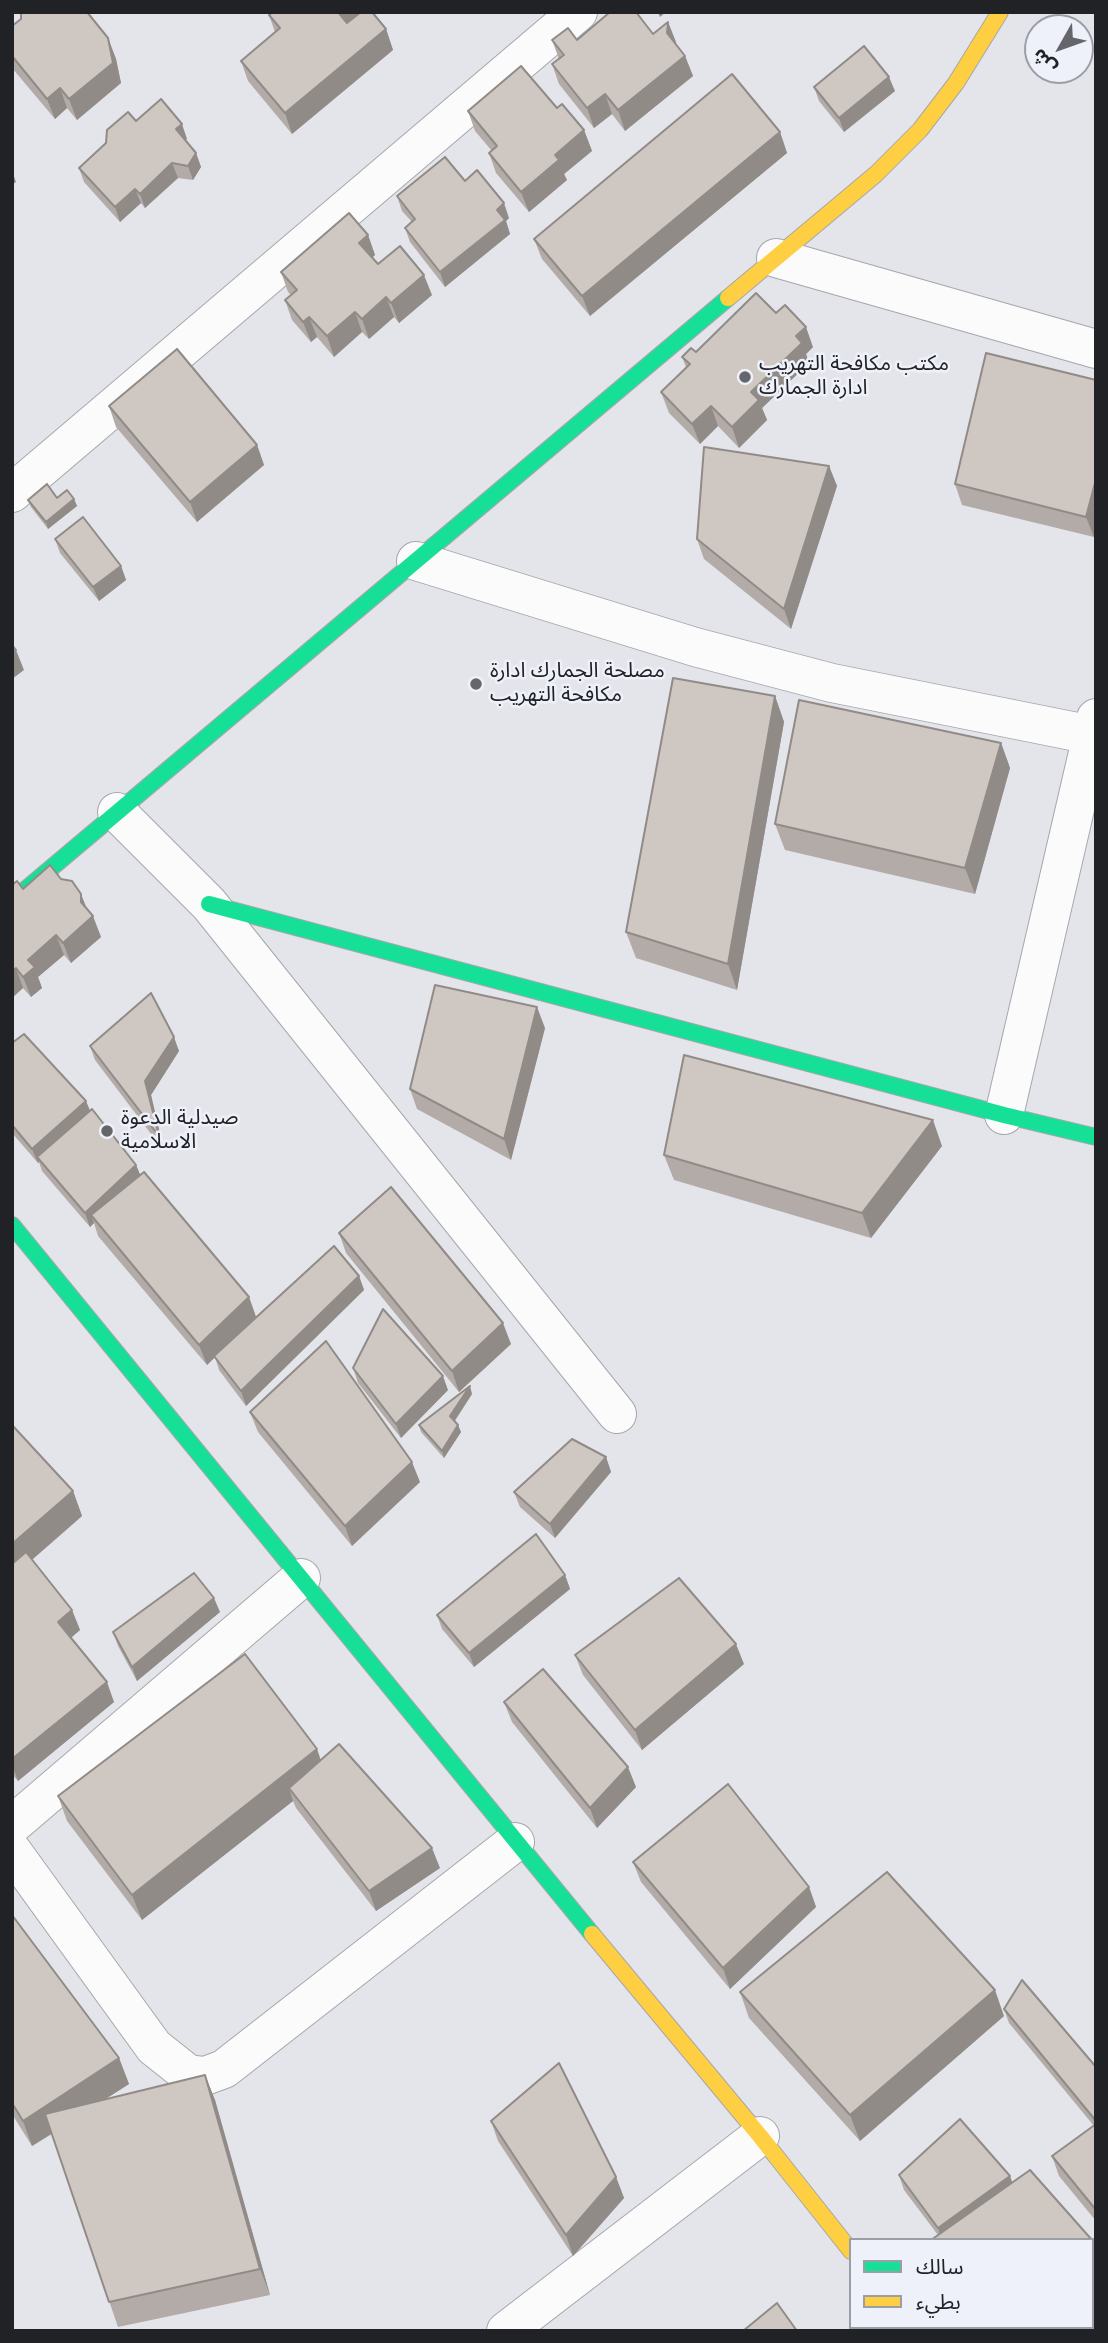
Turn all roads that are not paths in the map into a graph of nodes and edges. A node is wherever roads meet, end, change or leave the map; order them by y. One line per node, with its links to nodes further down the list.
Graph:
1 (578, 12): 5 (street)
2 (1000, 12): 3 (street)
3 (776, 258): 4 (street); 6 (street)
4 (1096, 349)
5 (12, 493)
6 (416, 561): 7 (street); 8 (street)
7 (1094, 727): 11 (street)
8 (117, 812): 9 (street); 10 (street)
9 (12, 901)
10 (209, 904): 11 (street); 14 (street)
11 (1004, 1115): 12 (street)
12 (1096, 1137)
13 (12, 1225): 15 (street)
14 (617, 1414)
15 (301, 1578): 16 (street); 17 (street)
16 (12, 1825)
17 (515, 1842): 18 (street); 19 (street)
18 (12, 1851)
19 (760, 2136): 20 (street); 21 (street)
20 (849, 2248)
21 (506, 2331)

